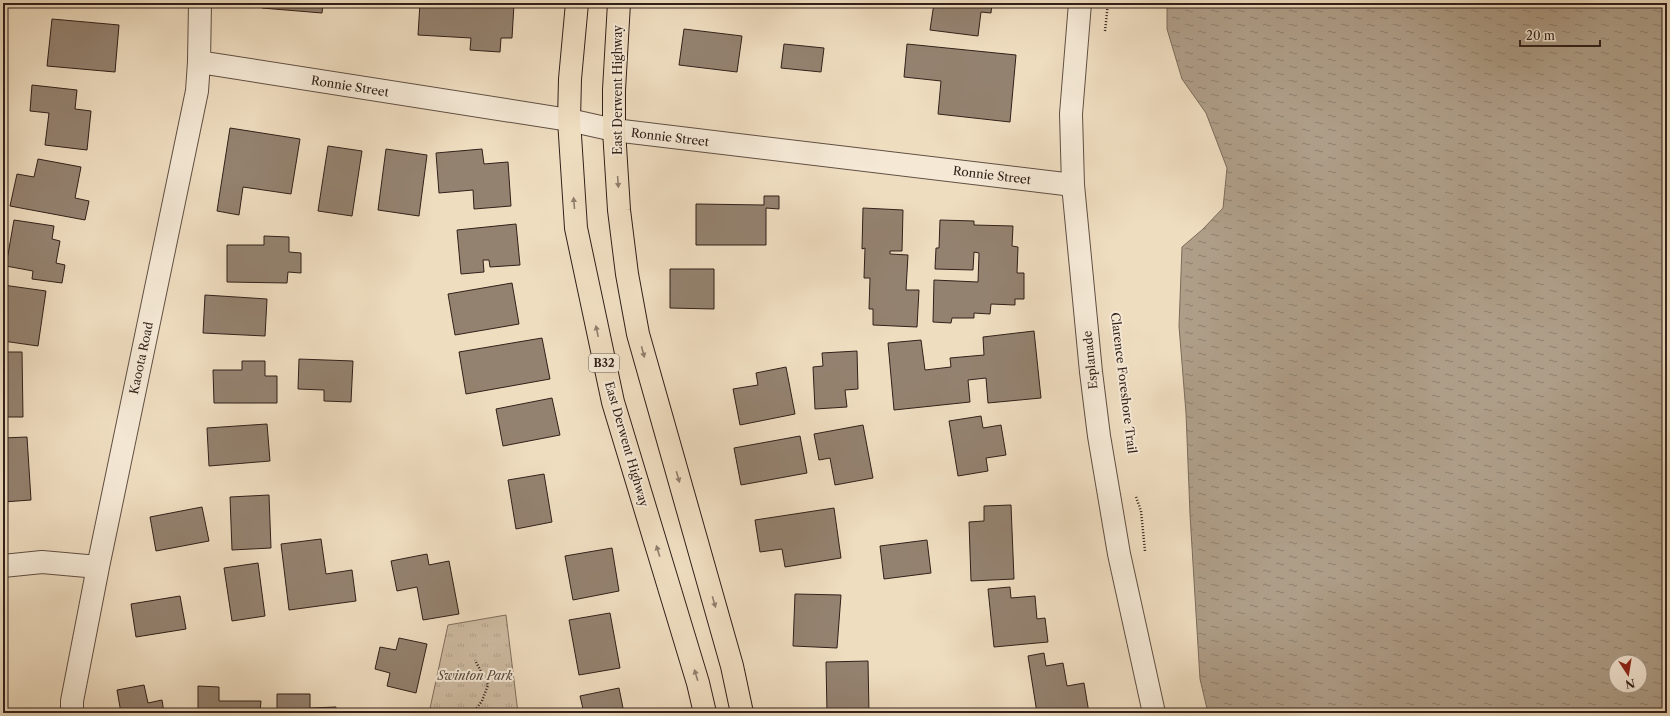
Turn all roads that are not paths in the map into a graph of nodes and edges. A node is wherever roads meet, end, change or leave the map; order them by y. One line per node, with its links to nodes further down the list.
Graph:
1 (200, 3): 5 (street, Kaoota Road)
2 (577, 3): 6 (main road, East Derwent Highway / B32)
3 (619, 3): 7 (main road, East Derwent Highway)
4 (1080, 3): 8 (street, Esplanade)
5 (199, 62): 6 (street, Ronnie Street); 10 (street, Kaoota Road)
6 (569, 120): 7 (street, Ronnie Street); 12 (main road, East Derwent Highway / B32, one-way to 6)
7 (614, 130): 8 (street, Ronnie Street); 13 (main road, East Derwent Highway, one-way to 13)
8 (1073, 185): 14 (street, Esplanade)
9 (3, 566): 10 (street)
10 (98, 567): 11 (street, Kaoota Road)
11 (72, 713)
12 (705, 713)
13 (742, 713)
14 (1154, 713)

